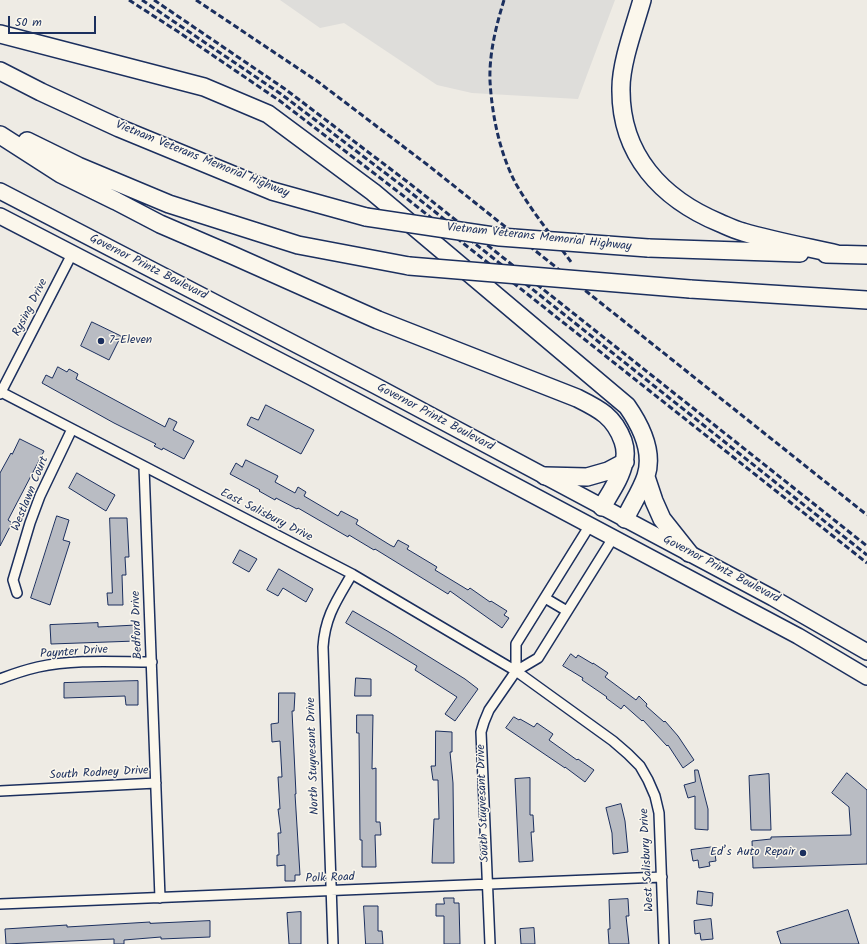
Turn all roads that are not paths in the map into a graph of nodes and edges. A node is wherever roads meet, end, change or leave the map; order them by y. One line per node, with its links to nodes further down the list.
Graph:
1 (642, 0): 3 (highway)
2 (654, 0): 3 (highway)
3 (635, 23): 12 (highway)
4 (0, 34): 22 (highway)
5 (0, 71): 12 (highway, Vietnam Veterans Memorial Highway, bridge)
6 (0, 128): 14 (highway, bridge)
7 (0, 135): 19 (highway)
8 (0, 191): 10 (main road, Governor Printz Boulevard)
9 (0, 216): 11 (main road, Governor Printz Boulevard)
10 (82, 234): 11 (main road); 15 (main road, Governor Printz Boulevard)
11 (72, 254): 16 (street, Rysing Drive); 17 (main road, Governor Printz Boulevard)
12 (837, 254): 13 (highway, Vietnam Veterans Memorial Highway)
13 (867, 255)
14 (867, 300)
15 (376, 386): 17 (main road); 21 (main road, Governor Printz Boulevard)
16 (0, 393): 18 (street, East Salisbury Drive)
17 (356, 401): 25 (main road, Governor Printz Boulevard)
18 (72, 429): 20 (street, East Salisbury Drive); 29 (street, Westlawn Court)
19 (624, 462): 21 (highway); 23 (highway)
20 (144, 467): 28 (street, East Salisbury Drive); 33 (street, Bedford Drive)
21 (545, 476): 23 (main road, Governor Printz Boulevard)
22 (646, 477): 24 (highway); 27 (highway)
23 (602, 506): 24 (main road, Governor Printz Boulevard); 25 (main road)
24 (625, 519): 26 (main road, South Stuyvesant Drive); 27 (main road, Governor Printz Boulevard)
25 (590, 525): 26 (main road, Governor Printz Boulevard); 30 (street)
26 (613, 538): 31 (street, South Stuyvesant Drive); 35 (main road, Governor Printz Boulevard)
27 (689, 553): 32 (main road, Governor Printz Boulevard)
28 (352, 574): 34 (street, East Salisbury Drive); 41 (street, North Stuyvesant Drive)
29 (17, 593)
30 (545, 598): 31 (street); 34 (street)
31 (567, 611): 34 (street, South Stuyvesant Drive)
32 (867, 652)
33 (152, 662): 36 (street, Paynter Drive); 37 (street, Bedford Drive)
34 (516, 671): 39 (street, West Salisbury Drive); 40 (street, South Stuyvesant Drive)
35 (867, 677)
36 (0, 678)
37 (156, 783): 38 (street, South Rodney Drive); 42 (street, South Rodney Drive)
38 (0, 791)
39 (662, 877): 40 (street, Polk Road); 46 (street, West Salisbury Drive)
40 (488, 884): 41 (street, Polk Road); 45 (street, South Stuyvesant Drive)
41 (331, 891): 42 (street, Polk Road); 44 (street, North Stuyvesant Drive)
42 (160, 898): 43 (street, Polk Road)
43 (0, 904)
44 (333, 944)
45 (490, 944)
46 (664, 944)

